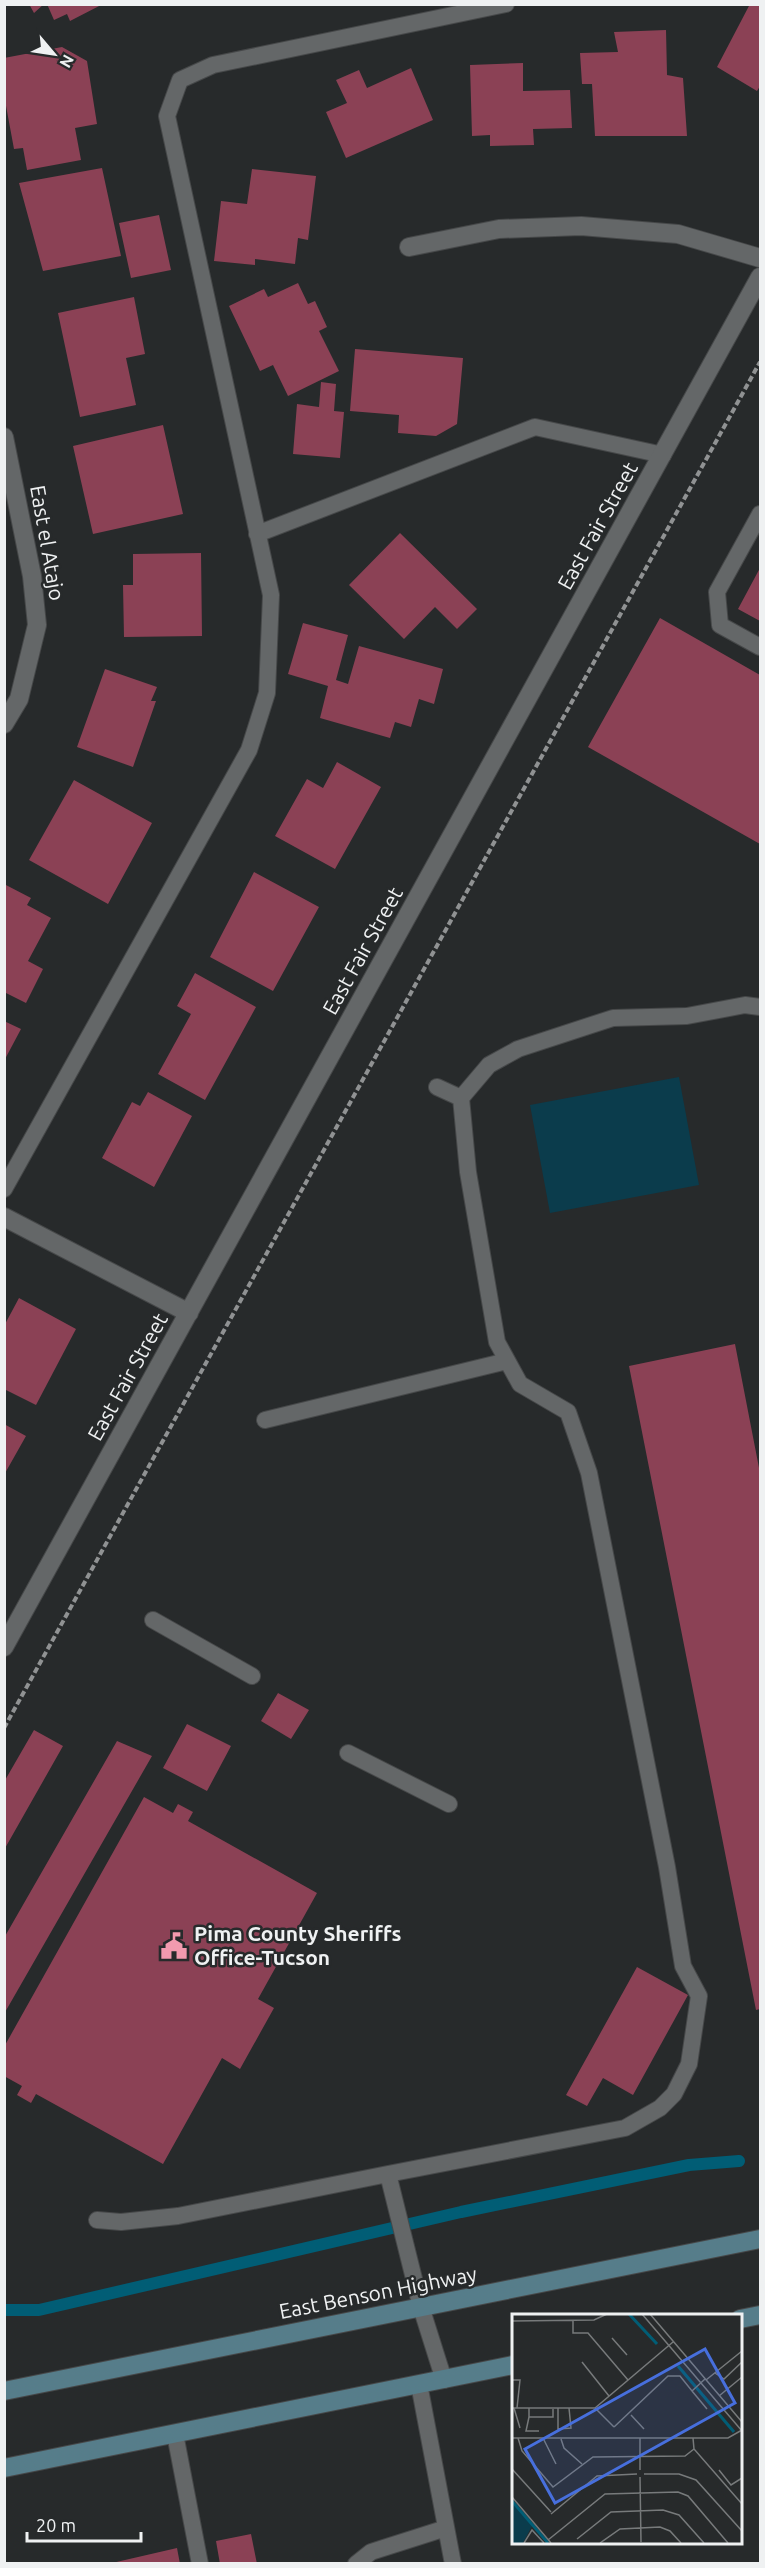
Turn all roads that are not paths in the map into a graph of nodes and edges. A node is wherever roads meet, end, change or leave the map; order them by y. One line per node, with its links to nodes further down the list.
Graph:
1 (506, 4): 8 (lane)
2 (409, 247): 3 (street)
3 (760, 258)
4 (760, 277): 6 (street, East Fair Street)
5 (4, 437): 10 (street, East el Atajo)
6 (663, 454): 8 (lane); 16 (street, East Fair Street)
7 (760, 514): 9 (lane)
8 (258, 534): 14 (lane)
9 (760, 647)
10 (4, 724)
11 (760, 1007): 13 (lane)
12 (437, 1087): 13 (lane)
13 (461, 1098): 17 (lane)
14 (4, 1189)
15 (4, 1217): 16 (street)
16 (189, 1313): 20 (street, East Fair Street)
17 (507, 1362): 18 (lane); 24 (lane)
18 (266, 1420)
19 (153, 1620): 21 (lane)
20 (4, 1647)
21 (252, 1676)
22 (348, 1753): 23 (lane)
23 (449, 1804)
24 (388, 2174): 25 (lane); 27 (lane)
25 (97, 2220)
26 (760, 2239): 27 (main road, East Benson Highway)
27 (421, 2307): 31 (lane); 33 (main road, East Benson Highway)
28 (760, 2315): 29 (main road)
29 (741, 2319)
30 (512, 2365): 31 (main road)
31 (444, 2380): 32 (main road)
32 (419, 2384): 34 (main road); 36 (lane)
33 (4, 2391)
34 (175, 2434): 35 (main road); 37 (lane)
35 (4, 2468)
36 (446, 2528): 38 (lane); 39 (lane)
37 (200, 2564)
38 (356, 2564)
39 (453, 2564)

